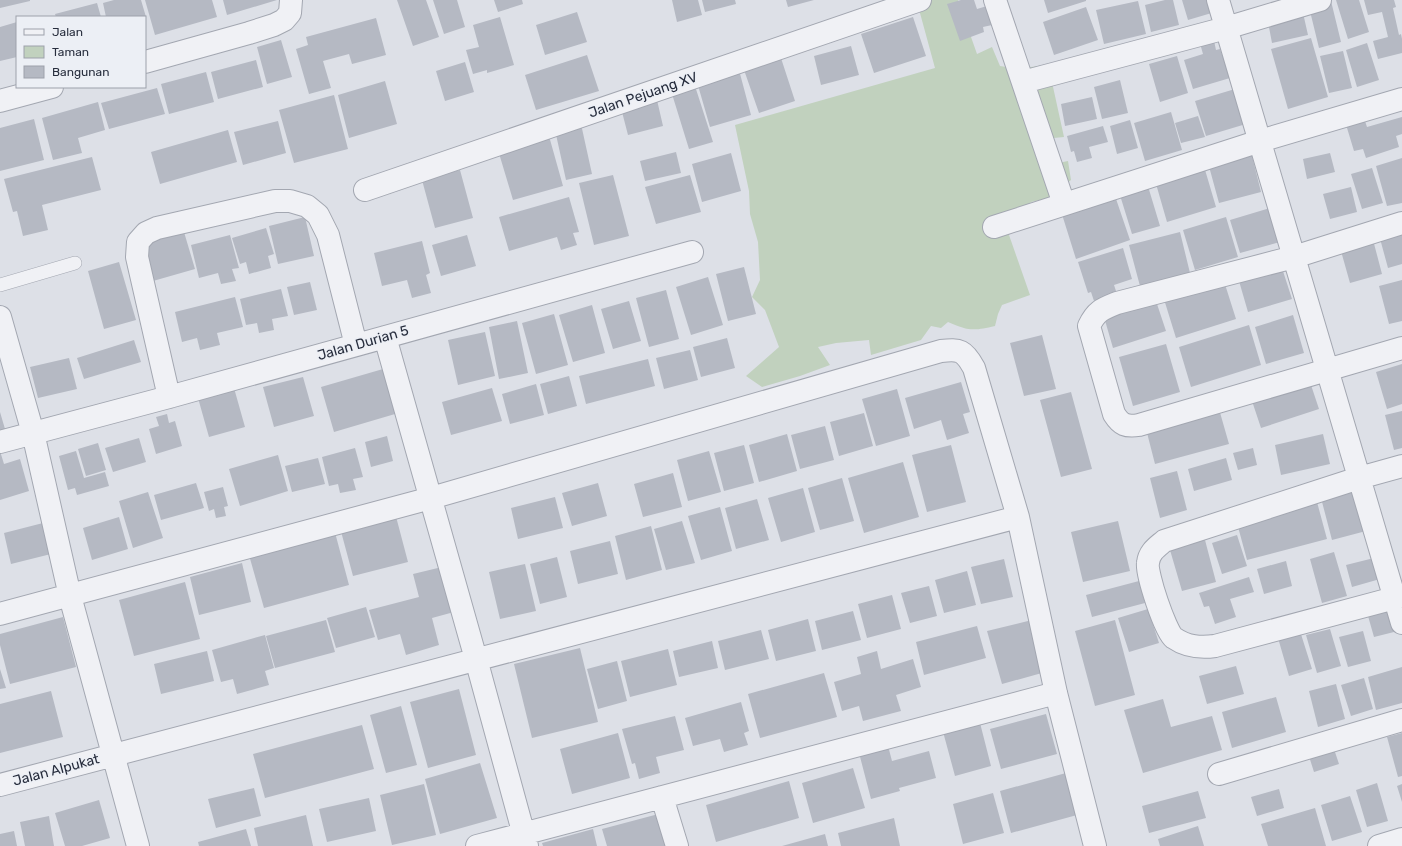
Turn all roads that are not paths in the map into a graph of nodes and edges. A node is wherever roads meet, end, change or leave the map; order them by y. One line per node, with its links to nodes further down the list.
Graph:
1 (920, 0): 13 (street, Jalan Pejuang XV)
2 (995, 0): 8 (street)
3 (1218, 0): 6 (street)
4 (1320, 0): 6 (street)
5 (295, 1): 7 (street)
6 (1226, 28): 8 (street); 12 (street)
7 (146, 62)
8 (1023, 82): 14 (street)
9 (48, 88): 11 (street)
10 (1402, 99): 12 (street)
11 (0, 101)
12 (1260, 141): 14 (street); 18 (street)
13 (365, 190)
14 (1064, 204): 16 (street)
15 (1402, 223): 18 (street)
16 (994, 227)
17 (692, 252): 22 (street, Jalan Durian 5)
18 (1294, 257): 25 (street); 25 (street)
19 (75, 263): 20 (lane)
20 (0, 285)
21 (0, 317): 27 (street)
22 (385, 337): 23 (street, Jalan Durian 5); 31 (street)
23 (356, 345): 26 (street, Jalan Durian 5); 26 (street)
24 (1402, 348): 25 (street)
25 (1327, 370): 30 (street)
26 (169, 397): 27 (street, Jalan Durian 5)
27 (33, 433): 28 (street, Jalan Durian 5); 33 (street)
28 (0, 442)
29 (1402, 466): 30 (street)
30 (1360, 478): 34 (street); 34 (street)
31 (430, 498): 32 (street); 33 (street); 37 (street)
32 (1018, 518): 37 (street, Jalan Alpukat); 38 (street)
33 (70, 596): 35 (street); 40 (street)
34 (1398, 597): 36 (street)
35 (0, 614)
36 (1402, 623)
37 (476, 659): 40 (street, Jalan Alpukat); 45 (street)
38 (1056, 693): 43 (street); 49 (street)
39 (1402, 720): 41 (street)
40 (112, 755): 42 (street, Jalan Alpukat); 46 (street)
41 (1219, 774)
42 (0, 785)
43 (662, 797): 45 (street); 48 (street)
44 (1402, 839): 50 (street)
45 (526, 840): 47 (street)
46 (138, 846)
47 (477, 846)
48 (677, 846)
49 (1093, 846)
50 (1379, 846)

